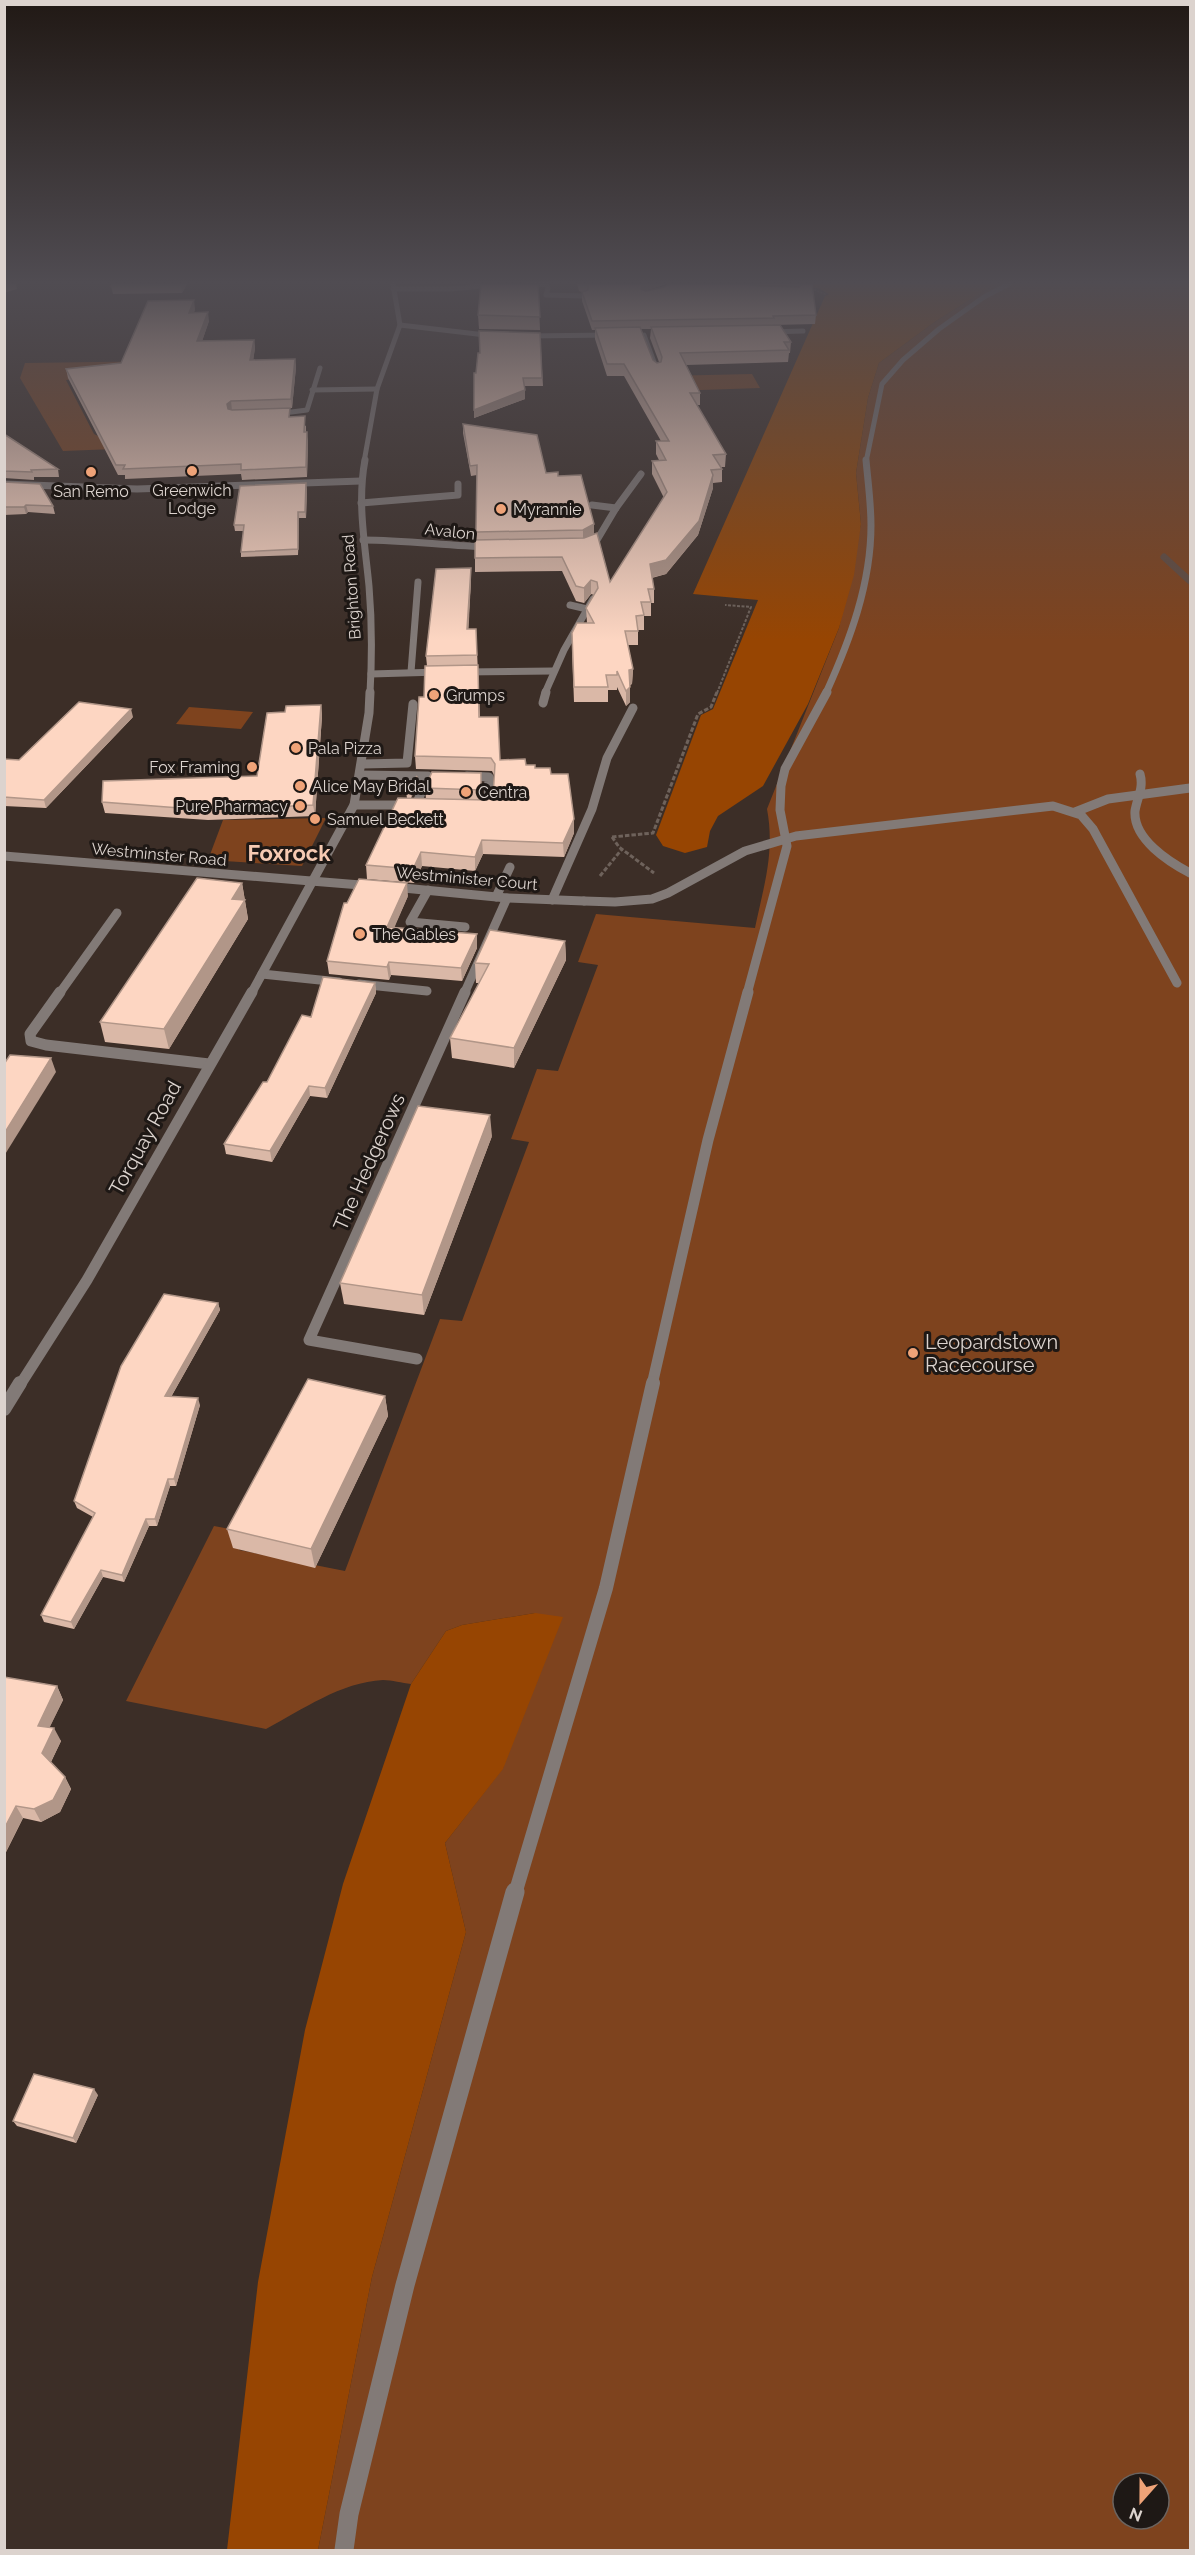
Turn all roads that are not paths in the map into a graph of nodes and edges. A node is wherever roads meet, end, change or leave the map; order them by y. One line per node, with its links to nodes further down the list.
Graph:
1 (308, 403): 4 (street)
2 (374, 403): 6 (street, Brighton Road)
3 (879, 403): 40 (street)
4 (273, 414)
5 (641, 474): 11 (street)
6 (361, 481): 7 (street); 9 (street, Brighton Road)
7 (4, 484)
8 (458, 484): 9 (street)
9 (361, 503): 12 (street, Brighton Road)
10 (592, 505): 11 (street)
11 (616, 508): 14 (street)
12 (363, 540): 13 (street, Avalon); 23 (street, Brighton Road)
13 (497, 547)
14 (573, 547)
15 (418, 582): 20 (street)
16 (593, 599): 18 (street)
17 (570, 605): 18 (street)
18 (587, 609): 19 (street)
19 (553, 671): 22 (street); 24 (street)
20 (411, 672): 21 (street); 23 (street)
21 (447, 672)
22 (459, 672)
23 (371, 674): 27 (street, Brighton Road)
24 (543, 703)
25 (413, 704): 27 (street)
26 (633, 708): 48 (street)
27 (362, 764): 29 (street, Brighton Road)
28 (1140, 774): 34 (street)
29 (360, 775): 30 (street); 35 (street, Brighton Road)
30 (428, 776): 31 (street); 36 (street)
31 (438, 776)
32 (458, 776): 38 (street)
33 (1191, 788): 34 (street)
34 (1141, 795): 39 (street); 43 (street)
35 (354, 805): 36 (street); 44 (street, Brighton Road)
36 (416, 805): 37 (street)
37 (428, 806)
38 (476, 807)
39 (1075, 812): 40 (street, Westminister Court); 52 (street)
40 (786, 839): 48 (street, Westminister Court); 57 (street)
41 (4, 856): 44 (street, Westminster Road)
42 (510, 867): 46 (street)
43 (1191, 873)
44 (311, 881): 45 (street, Westminister Court); 51 (street, Torquay Road)
45 (428, 890): 46 (street, Westminister Court); 50 (street)
46 (496, 897): 47 (street, Westminister Court)
47 (507, 897): 48 (street, Westminister Court); 55 (street, The Hedgerows)
48 (552, 900)
49 (117, 913): 54 (street)
50 (465, 927)
51 (262, 974): 53 (street); 54 (street, Torquay Road)
52 (1177, 983)
53 (427, 991)
54 (209, 1064): 56 (street, Torquay Road)
55 (417, 1359)
56 (4, 1409)
57 (344, 2550)

